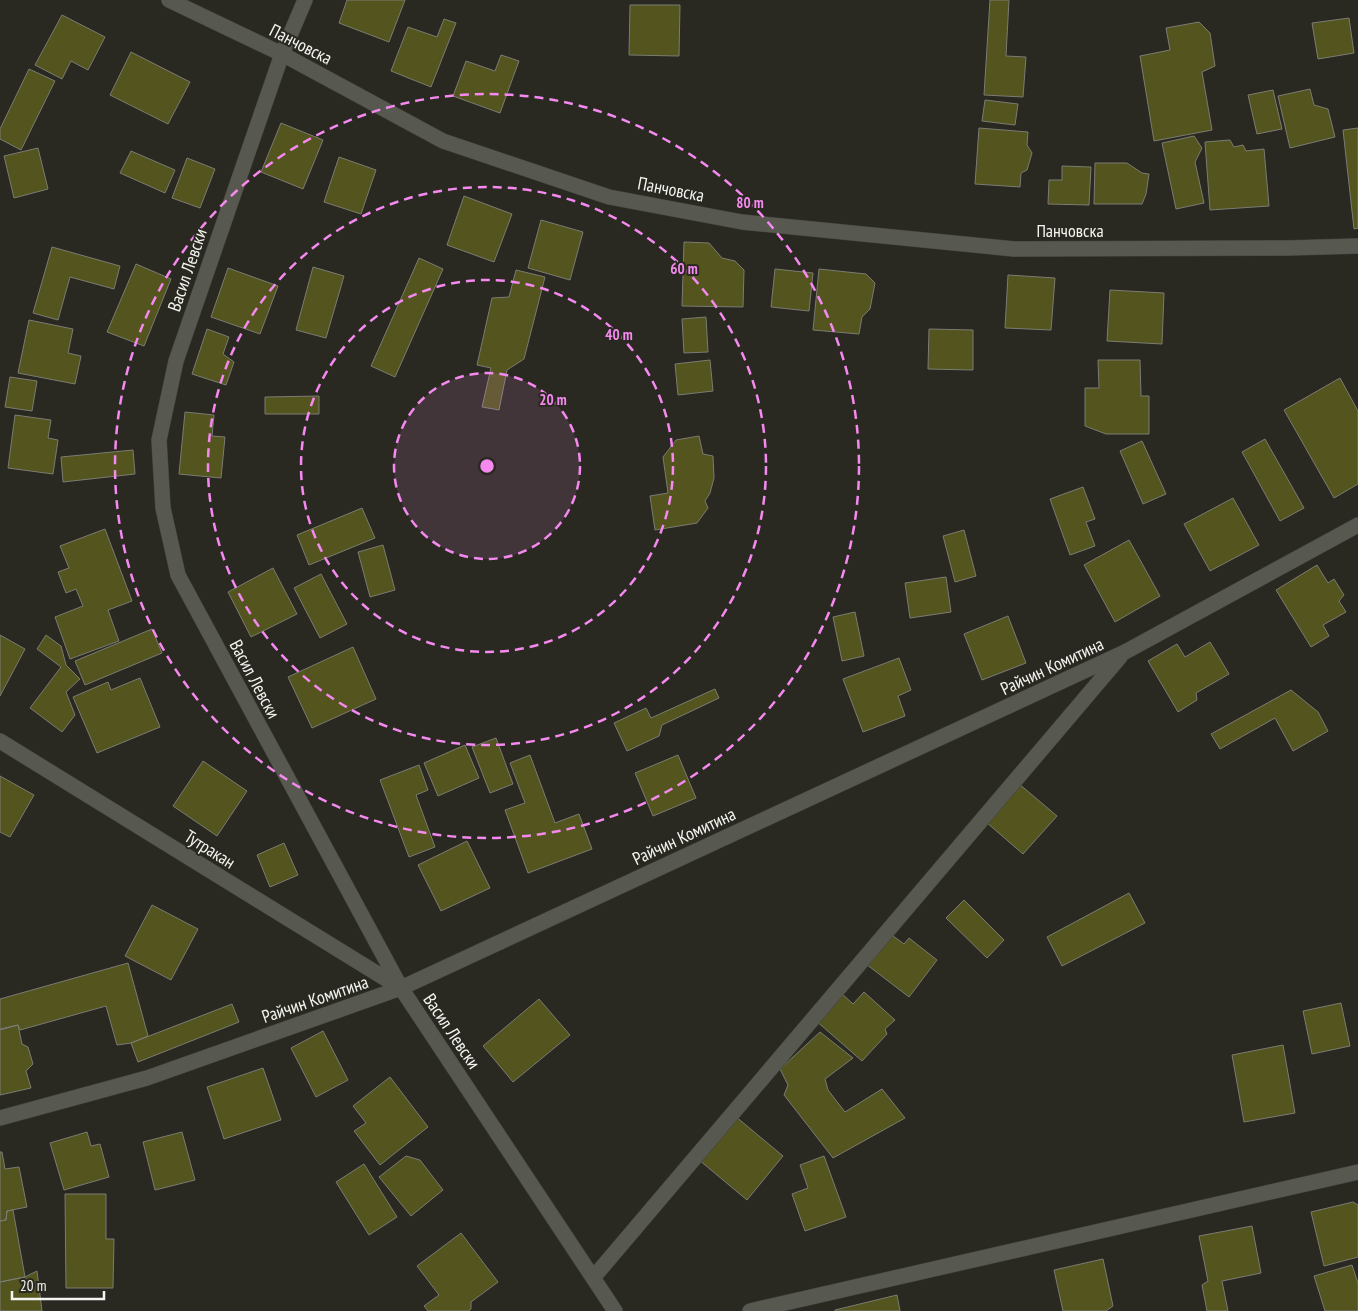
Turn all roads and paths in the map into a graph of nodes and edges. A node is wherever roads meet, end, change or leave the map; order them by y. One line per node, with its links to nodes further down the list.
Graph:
1 (168, 0): 3 (street, Панчовска)
2 (305, 0): 3 (street, Васил Левски)
3 (282, 54): 4 (street, Панчовска); 8 (street, Васил Левски)
4 (1358, 246)
5 (1358, 525): 6 (street, Райчин Комитина)
6 (1125, 652): 8 (street, Райчин Комитина); 11 (street)
7 (0, 741): 8 (street, Тутракан)
8 (401, 988): 9 (street, Райчин Комитина); 11 (street, Васил Левски)
9 (0, 1118)
10 (1358, 1172): 13 (street)
11 (593, 1278): 12 (street, Васил Левски)
12 (615, 1311)
13 (750, 1311)

